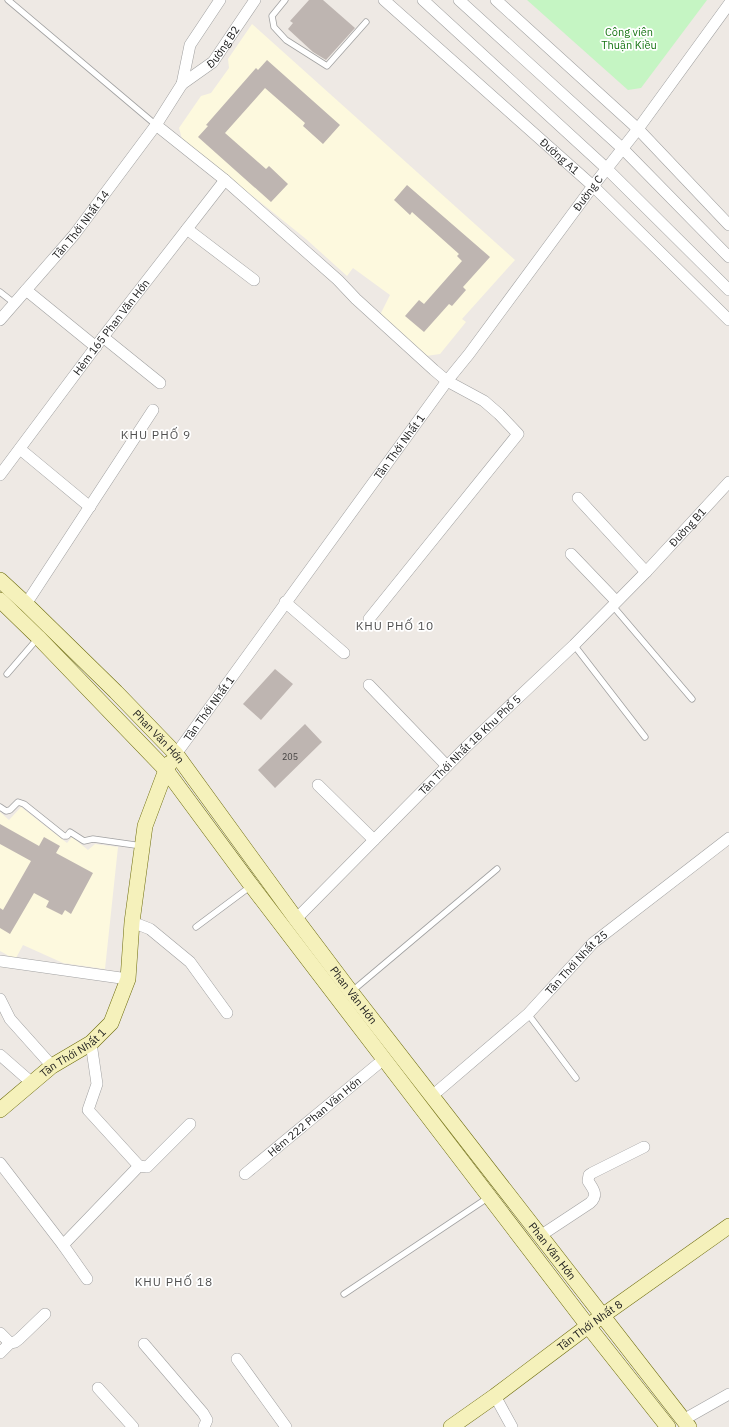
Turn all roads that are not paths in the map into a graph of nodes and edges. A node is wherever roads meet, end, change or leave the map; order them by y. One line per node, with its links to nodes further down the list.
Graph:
1 (8, 0): 12 (lane)
2 (220, 0): 11 (street, Đường B2)
3 (254, 0): 11 (street, Đường B2)
4 (285, 0): 10 (lane)
5 (384, 0): 17 (street, Đường A1)
6 (423, 0): 15 (street)
7 (459, 0): 14 (street)
8 (496, 0): 13 (street)
9 (729, 4): 13 (street, Đường C)
10 (366, 22)
11 (182, 84): 12 (street, Đường B2)
12 (156, 125): 16 (street); 22 (street, Tân Thới Nhất 14)
13 (638, 129): 14 (street, Đường C); 18 (street)
14 (623, 149): 15 (street, Đường C); 20 (street)
15 (606, 168): 17 (street, Đường C); 23 (street)
16 (225, 180): 19 (street, Hẻm 165 Phan Văn Hớn); 30 (street)
17 (592, 186): 27 (street, Đường A1); 30 (street, Đường C)
18 (729, 226)
19 (187, 229): 21 (street); 28 (street, Hẻm 165 Phan Văn Hớn)
20 (729, 257)
21 (254, 280)
22 (26, 290): 25 (street, Tân Thới Nhất 14); 29 (street)
23 (729, 290)
24 (0, 292): 25 (lane)
25 (14, 303): 26 (street, Tân Thới Nhất 14)
26 (0, 320)
27 (729, 320)
28 (103, 337): 29 (street, Hẻm 165 Phan Văn Hớn); 31 (street)
29 (96, 347): 33 (street, Hẻm 165 Phan Văn Hớn)
30 (447, 381): 42 (street, Tân Thới Nhất 1); 45 (street)
31 (160, 383)
32 (153, 410): 37 (street)
33 (20, 449): 34 (street, Hẻm 165 Phan Văn Hớn); 37 (street)
34 (0, 474)
35 (729, 482): 39 (street, Đường B1)
36 (578, 498): 39 (street)
37 (90, 507): 44 (street)
38 (571, 554): 43 (street)
39 (646, 572): 43 (street, Tân Thới Nhất 1B Khu Phố 5)
40 (0, 580): 44 (main road, Phan Văn Hớn)
41 (0, 600): 46 (main road, Phan Văn Hớn)
42 (285, 602): 48 (street); 53 (street, Tân Thới Nhất 1)
43 (614, 603): 47 (street, Tân Thới Nhất 1B Khu Phố 5); 51 (lane)
44 (26, 604): 53 (main road, Phan Văn Hớn)
45 (369, 619)
46 (38, 637): 49 (lane); 55 (main road, Phan Văn Hớn)
47 (574, 645): 52 (lane); 54 (street, Tân Thới Nhất 1B Khu Phố 5)
48 (344, 653)
49 (7, 674)
50 (369, 685): 54 (street)
51 (692, 699)
52 (645, 737)
53 (176, 754): 55 (main road, Tân Thới Nhất 1); 63 (main road, Phan Văn Hớn)
54 (447, 766): 59 (street, Tân Thới Nhất 1B Khu Phố 5)
55 (166, 770): 60 (main road, Tân Thới Nhất 1); 62 (main road, Phan Văn Hớn)
56 (318, 785): 59 (street)
57 (0, 807): 60 (lane)
58 (729, 838): 71 (street, Tân Thới Nhất 25)
59 (374, 840): 63 (street, Tân Thới Nhất 1B Khu Phố 5)
60 (142, 846): 64 (main road, Tân Thới Nhất 1)
61 (497, 869): 68 (lane)
62 (251, 885): 65 (lane); 74 (main road, Phan Văn Hớn)
63 (296, 919): 68 (main road, Phan Văn Hớn)
64 (132, 922): 67 (main road, Tân Thới Nhất 1); 70 (street)
65 (196, 927)
66 (0, 961): 67 (street)
67 (128, 979): 72 (main road, Tân Thới Nhất 1)
68 (351, 992): 78 (main road, Phan Văn Hớn)
69 (0, 1000): 75 (street)
70 (227, 1013)
71 (528, 1014): 76 (lane); 78 (street, Tân Thới Nhất 25)
72 (91, 1044): 75 (main road, Tân Thới Nhất 1); 83 (street)
73 (0, 1055): 77 (street)
74 (384, 1059): 84 (street, Hẻm 222 Phan Văn Hớn); 85 (main road, Phan Văn Hớn)
75 (52, 1066): 77 (main road, Tân Thới Nhất 1)
76 (576, 1078)
77 (32, 1083): 79 (main road, Tân Thới Nhất 1)
78 (432, 1096): 87 (main road, Phan Văn Hớn)
79 (0, 1110)
80 (190, 1124): 83 (street)
81 (644, 1147): 87 (street)
82 (0, 1163): 88 (street)
83 (139, 1166): 88 (street)
84 (245, 1174)
85 (490, 1197): 90 (lane); 93 (main road, Phan Văn Hớn)
86 (729, 1226): 92 (main road, Tân Thới Nhất 8)
87 (540, 1236): 92 (main road, Phan Văn Hớn)
88 (63, 1245): 89 (street)
89 (87, 1279)
90 (344, 1294)
91 (45, 1314): 95 (street)
92 (602, 1316): 93 (main road, Tân Thới Nhất 8); 102 (main road, Phan Văn Hớn)
93 (588, 1326): 101 (main road, Tân Thới Nhất 8); 108 (main road, Phan Văn Hớn)
94 (0, 1333): 95 (street)
95 (10, 1343): 97 (street)
96 (144, 1344): 104 (street)
97 (0, 1353)
98 (237, 1359): 105 (street)
99 (98, 1388): 103 (street)
100 (729, 1394): 102 (street)
101 (495, 1396): 106 (main road, Tân Thới Nhất 8); 107 (street)
102 (686, 1423)
103 (133, 1427)
104 (204, 1427)
105 (286, 1427)
106 (451, 1427)
107 (512, 1427)
108 (668, 1427)

